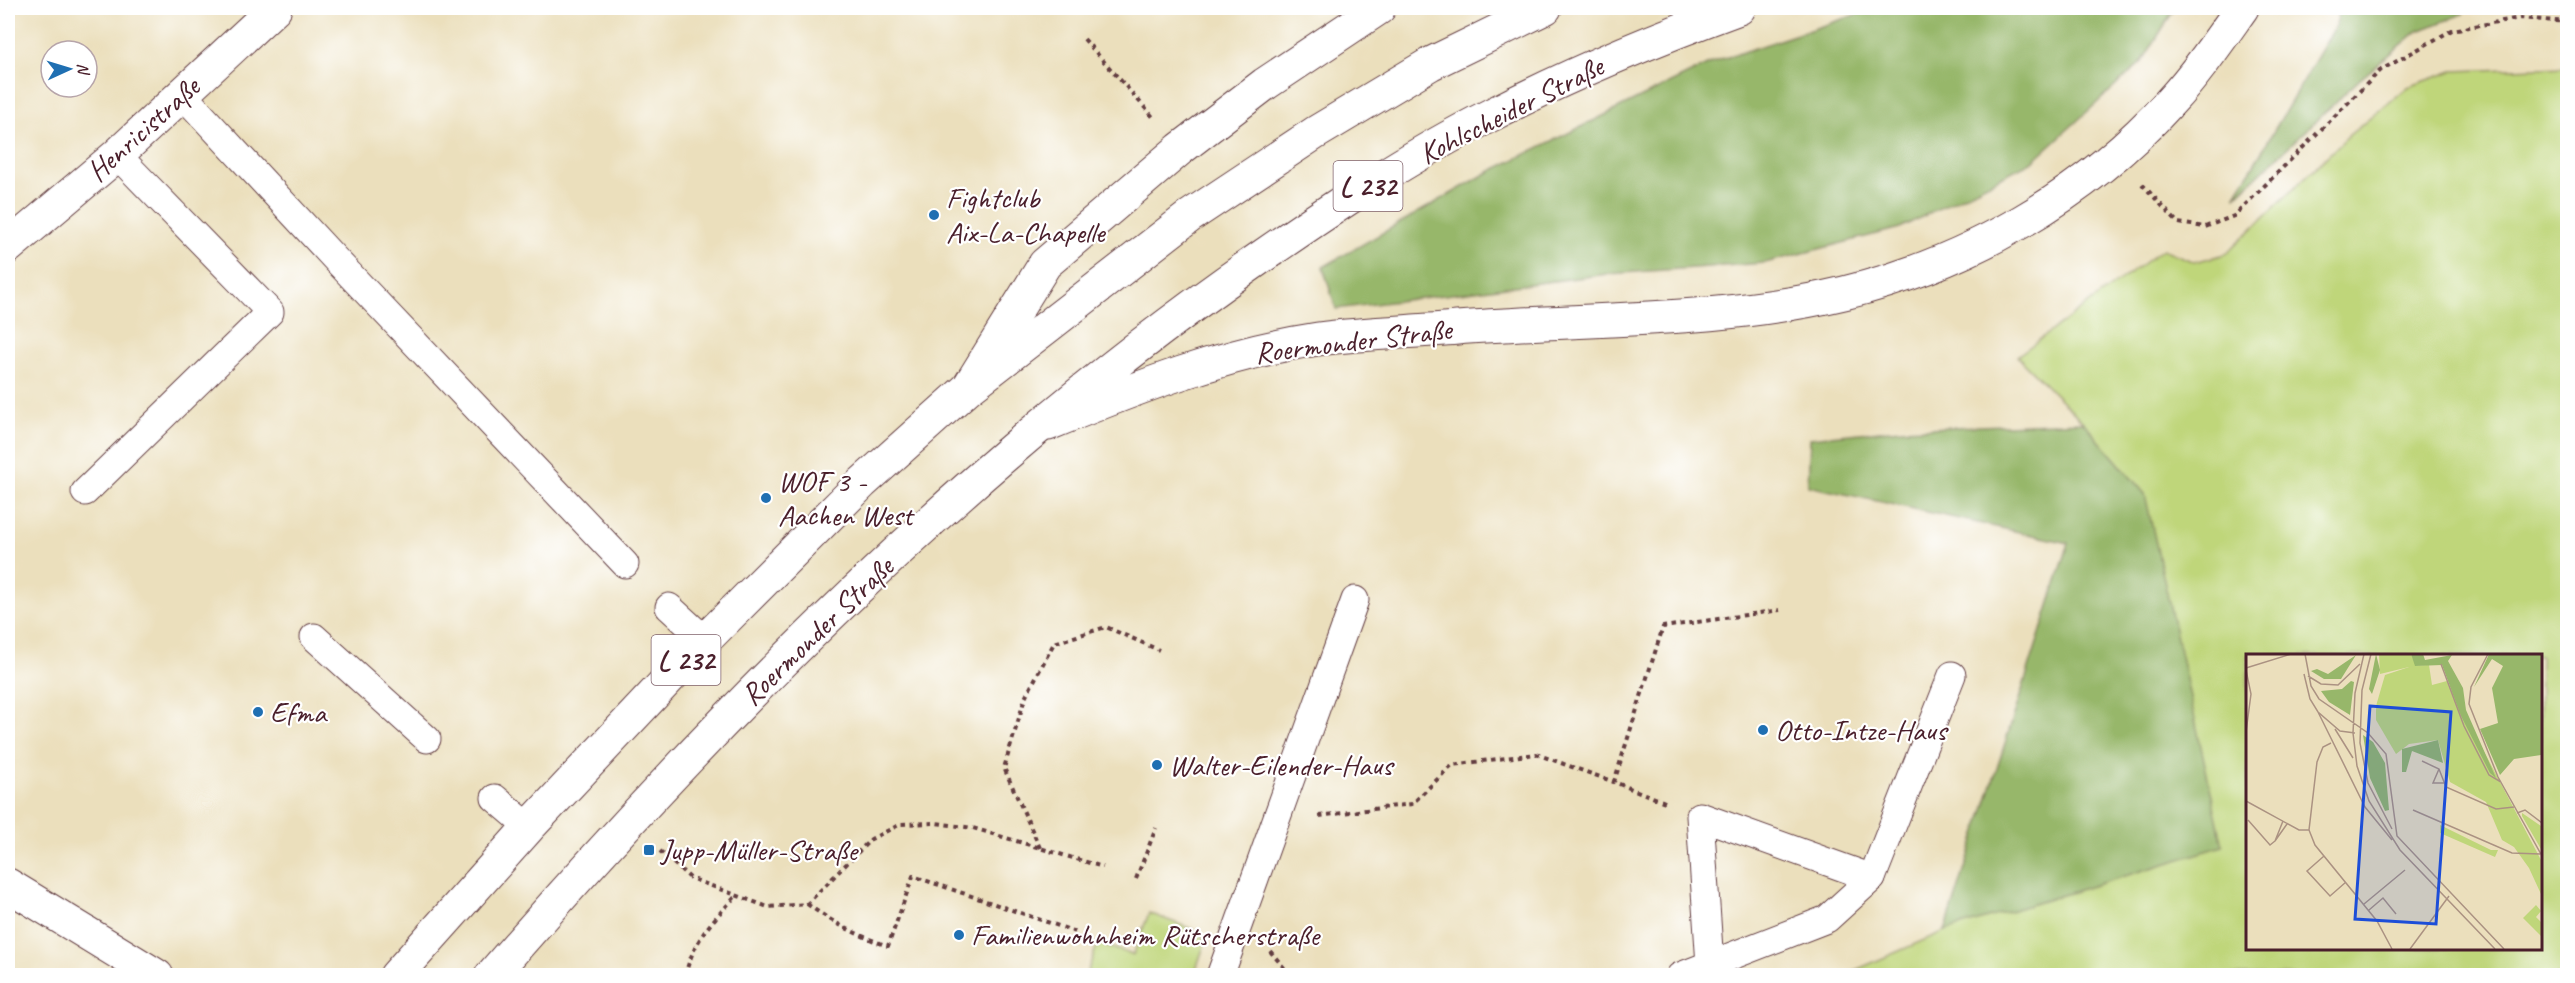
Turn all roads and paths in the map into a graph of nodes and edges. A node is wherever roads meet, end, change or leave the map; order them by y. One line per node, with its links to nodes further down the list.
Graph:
1 (274, 8): 8 (main road, Henricistraße)
2 (1380, 8): 9 (main road)
3 (1545, 8): 13 (main road, L 232)
4 (1739, 8): 14 (main road, Kohlscheider Straße / L 232)
5 (2242, 8): 10 (main road, Roermonder Straße)
6 (2568, 22): 10 (path)
7 (1084, 39): 9 (path)
8 (183, 95): 11 (main road, Henricistraße); 16 (lane)
9 (1180, 148): 13 (main road)
10 (2117, 154): 14 (main road, Roermonder Straße)
11 (117, 155): 12 (main road, Henricistraße); 15 (lane)
12 (8, 246)
13 (967, 389): 21 (main road, L 232)
14 (1035, 429): 44 (main road, Roermonder Straße / L 232)
15 (85, 492)
16 (625, 564)
17 (1355, 600): 46 (lane)
18 (669, 607): 21 (lane)
19 (1780, 610): 25 (path)
20 (314, 637): 24 (lane)
21 (705, 640): 29 (main road, L 232)
22 (1159, 650): 31 (path)
23 (1952, 675): 34 (lane)
24 (427, 739)
25 (1614, 782): 27 (path); 28 (path)
26 (495, 798): 29 (lane)
27 (1317, 816)
28 (1700, 816): 34 (lane); 41 (lane)
29 (529, 827): 43 (main road, L 232)
30 (1156, 828): 35 (path)
31 (1040, 848): 32 (path); 38 (path)
32 (1103, 867)
33 (690, 878): 37 (path)
34 (1872, 878): 41 (lane)
35 (1136, 879)
36 (8, 885): 42 (main road)
37 (737, 896): 38 (path); 45 (path)
38 (807, 904): 39 (path)
39 (1079, 933)
40 (1272, 952): 47 (path)
41 (1710, 965): 48 (lane)
42 (157, 975)
43 (396, 975)
44 (490, 975)
45 (685, 975)
46 (1220, 975)
47 (1291, 975)
48 (1680, 975)

